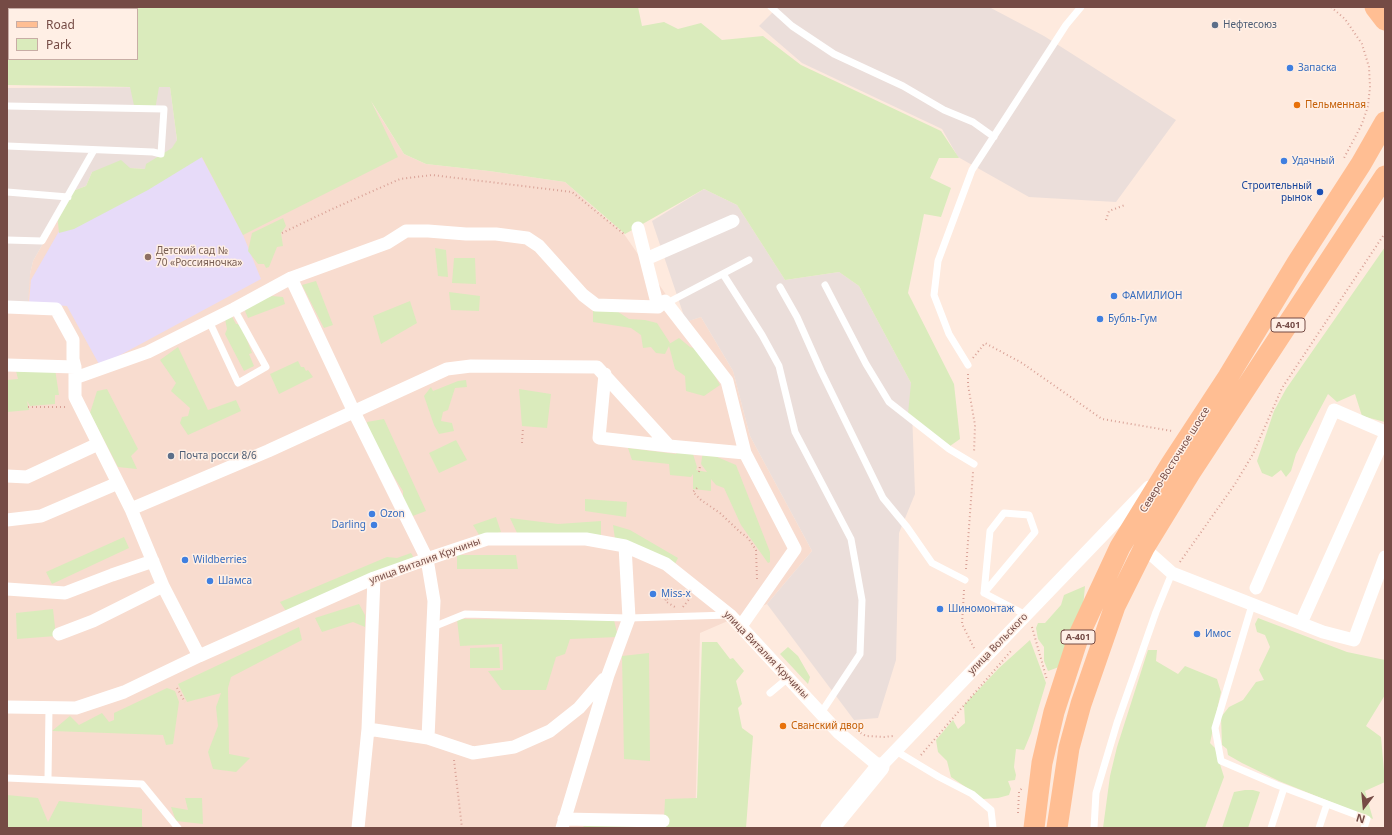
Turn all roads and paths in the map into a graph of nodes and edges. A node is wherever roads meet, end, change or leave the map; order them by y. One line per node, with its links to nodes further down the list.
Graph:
1 (771, 7): 8 (lane)
2 (1081, 7): 8 (lane)
3 (1331, 7): 11 (path)
4 (1375, 7): 5 (main road)
5 (1385, 20)
6 (7, 106): 10 (lane)
7 (1385, 122): 49 (main road, Северо-Восточное шоссе / А-401)
8 (994, 137): 34 (lane)
9 (7, 146): 10 (lane)
10 (94, 150): 14 (lane)
11 (1342, 162)
12 (1385, 176): 58 (main road, Северо-Восточное шоссе / А-401)
13 (7, 192): 14 (lane)
14 (68, 196): 22 (lane)
15 (1125, 205): 16 (path)
16 (1106, 220)
17 (733, 221): 23 (street)
18 (638, 228): 23 (street)
19 (282, 233): 21 (path)
20 (1385, 233): 62 (path)
21 (624, 234)
22 (7, 240)
23 (646, 259): 29 (street)
24 (749, 260): 25 (lane)
25 (723, 274): 29 (lane); 91 (lane)
26 (291, 278): 29 (street); 31 (street); 39 (street)
27 (825, 285): 48 (lane)
28 (780, 287): 65 (lane)
29 (663, 305): 47 (street)
30 (7, 307): 35 (street)
31 (234, 309): 32 (street); 32 (lane)
32 (209, 321): 35 (street)
33 (7, 365): 35 (street)
34 (968, 365): 41 (path); 48 (path)
35 (75, 372): 45 (street)
36 (604, 374): 39 (street); 46 (street); 46 (street)
37 (28, 407): 38 (path)
38 (69, 407)
39 (354, 412): 55 (street); 60 (street)
40 (523, 427): 44 (path)
41 (1177, 427)
42 (1385, 432): 67 (street)
43 (1385, 436): 76 (street)
44 (522, 443)
45 (98, 444): 52 (street); 53 (street)
46 (669, 446): 47 (street)
47 (745, 453): 77 (street)
48 (974, 464): 65 (path)
49 (1171, 464): 75 (street, улица Вольского); 104 (main road, Северо-Восточное шоссе / А-401)
50 (700, 466): 51 (path)
51 (700, 472)
52 (7, 476)
53 (118, 482): 55 (street); 56 (street)
54 (697, 488): 64 (path)
55 (131, 509): 61 (street)
56 (7, 520)
57 (625, 546): 60 (street, улица Виталия Кручины); 73 (street, улица Виталия Кручины); 74 (street)
58 (1144, 548): 62 (street); 111 (main road, Северо-Восточное шоссе / А-401)
59 (1385, 557): 76 (street)
60 (427, 559): 63 (street, улица Виталия Кручины); 78 (street)
61 (153, 561): 66 (street); 68 (street)
62 (1172, 573): 71 (street); 112 (lane)
63 (374, 578): 81 (street, улица Виталия Кручины); 93 (street)
64 (757, 579)
65 (965, 580): 82 (path)
66 (163, 586): 79 (street); 81 (street)
67 (1256, 588)
68 (7, 589)
69 (984, 593): 69 (lane); 75 (lane)
70 (667, 599): 72 (path)
71 (1252, 605): 76 (street); 101 (lane)
72 (676, 607)
73 (730, 615): 74 (lane); 77 (street, улица Виталия Кручины)
74 (629, 618): 78 (lane); 83 (street)
75 (1031, 618): 82 (street, улица Вольского); 85 (path)
76 (1301, 623)
77 (741, 626): 84 (street, улица Виталия Кручины)
78 (433, 627): 94 (street)
79 (59, 634)
80 (1011, 650): 95 (path)
81 (199, 656): 90 (street, улица Виталия Кручины)
82 (981, 661): 95 (street, улица Вольского)
83 (608, 675): 94 (street); 105 (street)
84 (788, 678): 87 (lane); 91 (street, улица Виталия Кручины)
85 (1048, 684)
86 (177, 688): 88 (path)
87 (770, 693)
88 (184, 702)
89 (7, 707): 90 (street, улица Виталия Кручины)
90 (49, 708): 99 (lane)
91 (820, 713): 97 (street, улица Виталия Кручины)
92 (854, 728): 95 (path)
93 (368, 729): 94 (street); 107 (street)
94 (428, 738)
95 (897, 741): 97 (street, улица Вольского); 110 (lane)
96 (453, 758): 108 (path)
97 (880, 767): 109 (main road, улица Вольского)
98 (7, 778): 99 (lane)
99 (48, 779): 106 (lane)
100 (1023, 785): 104 (path)
101 (1284, 788): 102 (lane); 113 (lane)
102 (1327, 804): 114 (lane); 115 (lane)
103 (663, 821): 105 (street)
104 (1026, 823)
105 (563, 824)
106 (178, 828)
107 (358, 828)
108 (462, 828)
109 (830, 828)
110 (993, 828)
111 (1057, 828)
112 (1094, 828)
113 (1271, 828)
114 (1319, 828)
115 (1364, 828)

